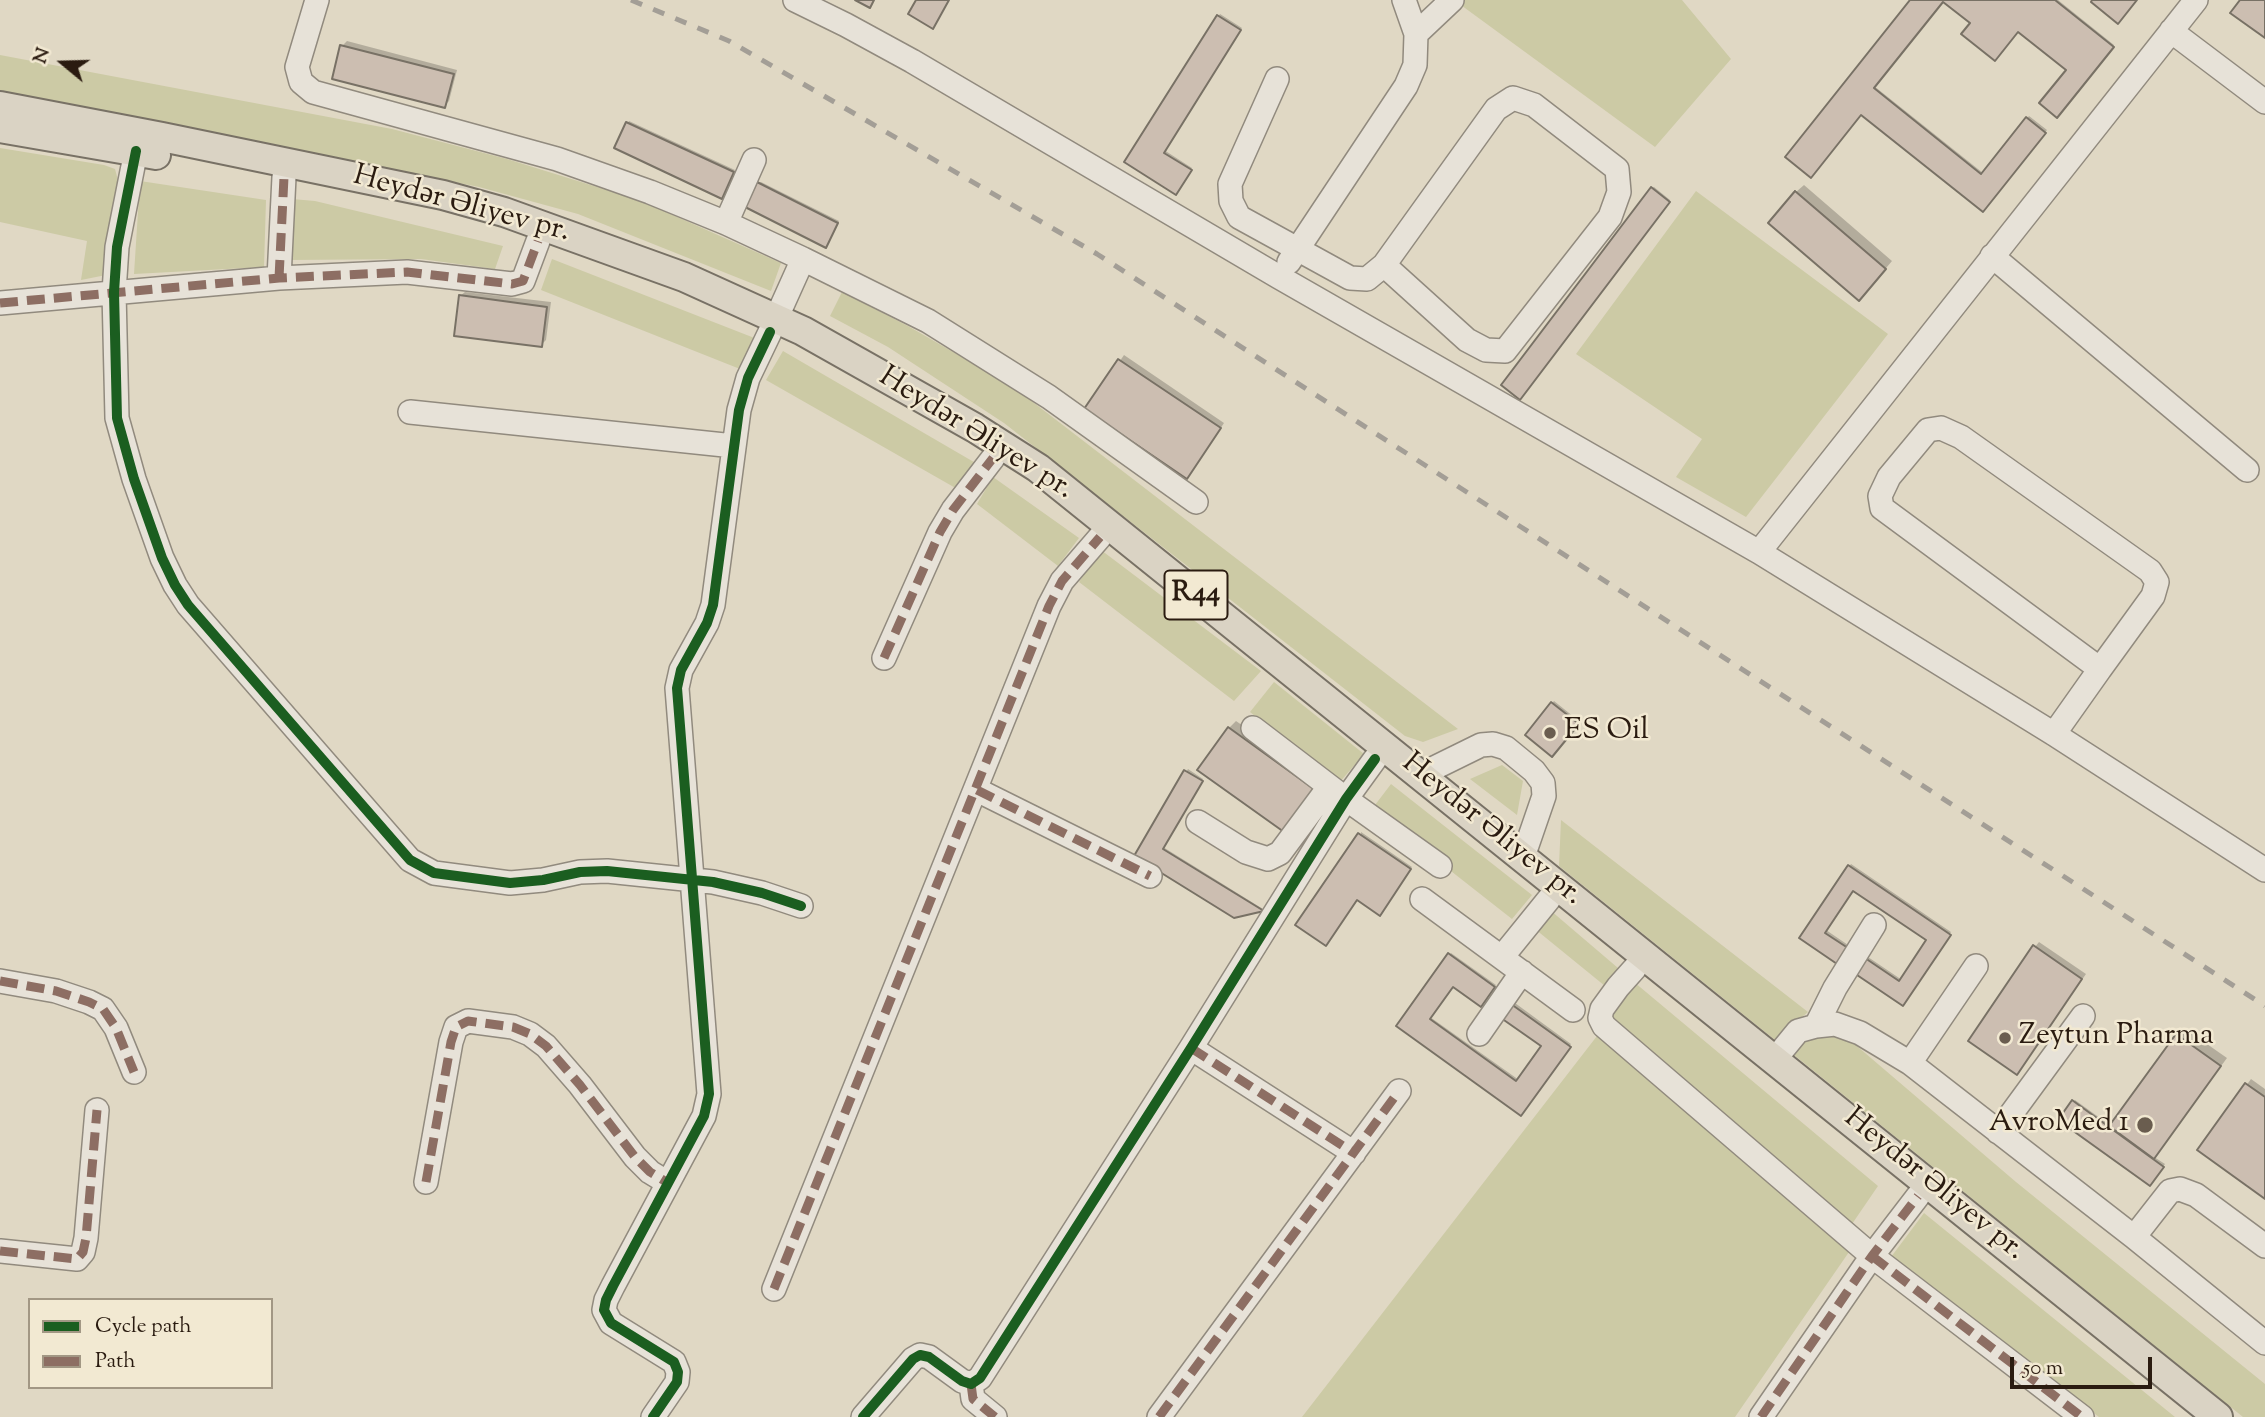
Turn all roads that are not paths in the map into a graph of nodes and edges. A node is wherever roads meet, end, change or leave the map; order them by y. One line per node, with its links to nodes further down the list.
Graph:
1 (317, 0): 15 (street)
2 (795, 0): 21 (street)
3 (1404, 0): 7 (street)
4 (1452, 0): 7 (street)
5 (2196, 0): 6 (street)
6 (2171, 31): 9 (street); 18 (street)
7 (1416, 34): 17 (street)
8 (1277, 79): 17 (street)
9 (2265, 102)
10 (0, 106): 25 (main road, Heydər Əliyev pr. / R44)
11 (0, 128): 12 (main road, Heydər Əliyev pr. / R44)
12 (136, 151): 14 (main road, Heydər Əliyev pr. / R44); 23 (street)
13 (754, 160): 15 (street)
14 (284, 177): 16 (main road, Heydər Əliyev pr. / R44); 22 (street)
15 (726, 223): 19 (street)
16 (538, 241): 22 (street); 25 (main road, Heydər Əliyev pr. / R44)
17 (1298, 249): 20 (street); 21 (street)
18 (1992, 256): 29 (street); 32 (street)
19 (803, 259): 25 (street); 30 (street)
20 (1384, 265): 20 (street)
21 (1279, 276): 32 (street)
22 (279, 278): 23 (street)
23 (114, 292): 24 (street); 46 (street)
24 (0, 303)
25 (773, 325): 27 (street); 28 (main road, Heydər Əliyev pr. / R44); 38 (main road, Heydər Əliyev pr. / R44)
26 (411, 412): 27 (street)
27 (734, 446): 46 (street)
28 (993, 458): 31 (main road, Heydər Əliyev pr. / R44); 33 (street)
29 (2247, 470)
30 (1196, 502)
31 (1100, 537): 37 (main road, Heydər Əliyev pr. / R44); 39 (street)
32 (1759, 552): 36 (street)
33 (884, 658)
34 (2100, 669): 34 (street); 36 (street)
35 (1253, 728): 40 (street)
36 (2054, 734): 44 (street)
37 (1375, 759): 40 (street); 48 (main road, Heydər Əliyev pr. / R44)
38 (1420, 775): 42 (main road, Heydər Əliyev pr. / R44); 42 (street)
39 (977, 790): 45 (street); 75 (street)
40 (1337, 793): 41 (street); 43 (street); 60 (street)
41 (1198, 822)
42 (1523, 857): 61 (main road, Heydər Əliyev pr. / R44)
43 (1440, 866)
44 (2264, 867)
45 (1150, 876)
46 (691, 880): 49 (street); 69 (street)
47 (1422, 899): 51 (street)
48 (1549, 899): 51 (street); 53 (main road, Heydər Əliyev pr. / R44)
49 (801, 906)
50 (1874, 925): 58 (street)
51 (1502, 957): 54 (street)
52 (1976, 965): 62 (street)
53 (1635, 968): 70 (main road, Heydər Əliyev pr. / R44); 74 (street)
54 (1522, 972): 56 (street); 59 (street)
55 (0, 981): 63 (street)
56 (1573, 1010)
57 (2083, 1016): 66 (street)
58 (1816, 1026): 61 (street); 62 (street)
59 (1479, 1034)
60 (1191, 1048): 67 (street); 77 (street)
61 (1775, 1059): 85 (main road, Heydər Əliyev pr. / R44)
62 (1910, 1063): 66 (street)
63 (134, 1072)
64 (1399, 1091): 67 (street)
65 (97, 1110): 73 (street)
66 (1998, 1132): 71 (street)
67 (1354, 1153): 81 (street)
68 (426, 1182): 69 (street)
69 (668, 1183): 78 (street)
70 (1918, 1196): 74 (street); 84 (main road, Heydər Əliyev pr. / R44)
71 (2134, 1237): 72 (street); 76 (street)
72 (2265, 1246)
73 (0, 1251)
74 (1872, 1256): 82 (street); 83 (street)
75 (774, 1289)
76 (2265, 1343)
77 (971, 1384): 79 (street); 80 (street)
78 (653, 1417)
79 (863, 1417)
80 (995, 1417)
81 (1158, 1417)
82 (1761, 1417)
83 (2082, 1417)
84 (2193, 1417)
85 (2218, 1417)

